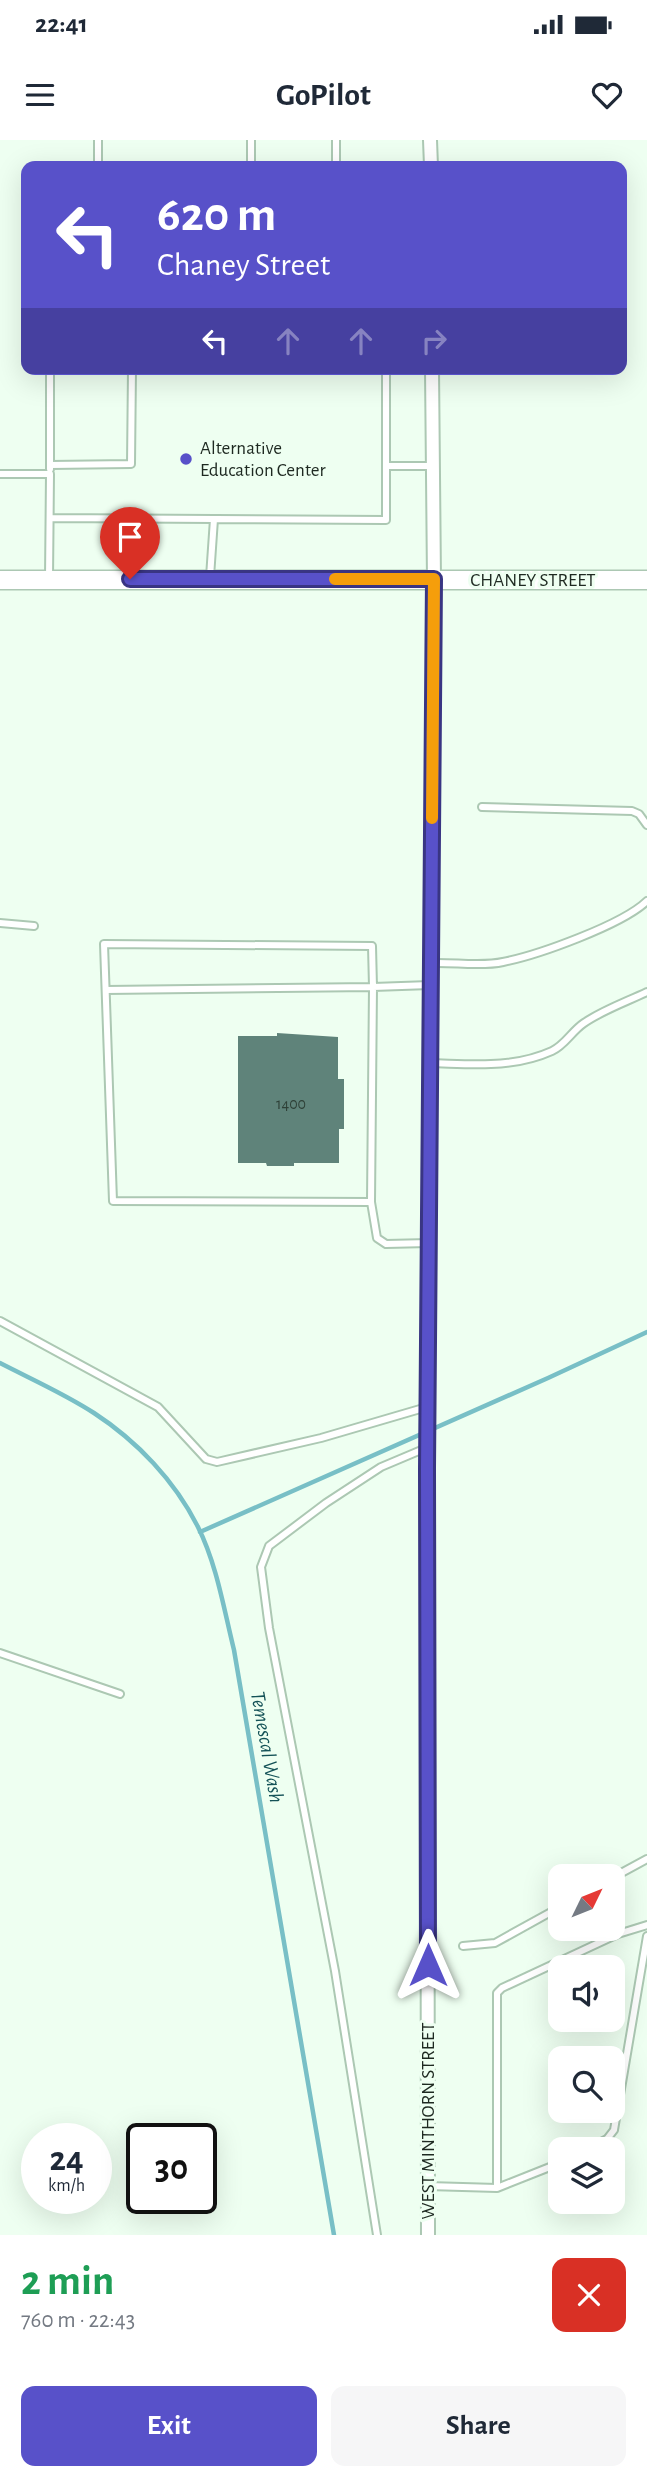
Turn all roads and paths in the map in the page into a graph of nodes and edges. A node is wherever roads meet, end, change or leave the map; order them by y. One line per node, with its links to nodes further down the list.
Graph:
1 (98, 140): 5 (lane)
2 (251, 140): 6 (lane)
3 (336, 140): 7 (lane)
4 (430, 140): 8 (street)
5 (98, 161)
6 (251, 161)
7 (336, 161)
8 (431, 161)
9 (50, 375): 13 (lane)
10 (132, 375): 13 (lane)
11 (386, 375): 14 (lane)
12 (432, 375): 15 (street, WEST MINTHORN STREET)
13 (50, 465): 17 (lane)
14 (386, 466): 15 (lane); 19 (lane)
15 (432, 466): 22 (street, WEST MINTHORN STREET)
16 (0, 474): 17 (lane)
17 (50, 474): 18 (lane)
18 (50, 518): 19 (lane); 20 (lane)
19 (214, 519): 21 (lane)
20 (49, 579): 21 (street, CHANEY STREET); 23 (street, CHANEY STREET)
21 (210, 579): 22 (street, CHANEY STREET)
22 (434, 579): 24 (street, CHANEY STREET); 30 (street, WEST MINTHORN STREET)
23 (0, 580)
24 (647, 580)
25 (482, 807): 26 (lane)
26 (647, 825)
27 (647, 901): 30 (lane)
28 (0, 923): 29 (lane)
29 (34, 926)
30 (430, 963): 31 (street, WEST MINTHORN STREET)
31 (430, 985): 32 (lane); 35 (street, WEST MINTHORN STREET)
32 (373, 988): 33 (lane); 33 (lane); 36 (lane)
33 (106, 990): 36 (lane)
34 (647, 992): 35 (lane)
35 (430, 1063): 37 (street, WEST MINTHORN STREET)
36 (370, 1202): 37 (lane)
37 (429, 1243): 39 (street, WEST MINTHORN STREET)
38 (0, 1321): 39 (lane)
39 (427, 1407): 40 (street, WEST MINTHORN STREET)
40 (427, 1448): 51 (street, WEST MINTHORN STREET); 53 (lane)
41 (0, 1653): 42 (lane)
42 (120, 1694)
43 (647, 1859): 44 (lane)
44 (625, 1871)
45 (548, 1914): 48 (lane)
46 (647, 1925): 52 (lane)
47 (647, 1936): 49 (lane)
48 (463, 1946)
49 (609, 2137)
50 (548, 2168): 52 (lane)
51 (428, 2186): 52 (lane); 54 (street, WEST MINTHORN STREET)
52 (497, 2188)
53 (377, 2235)
54 (428, 2235)

